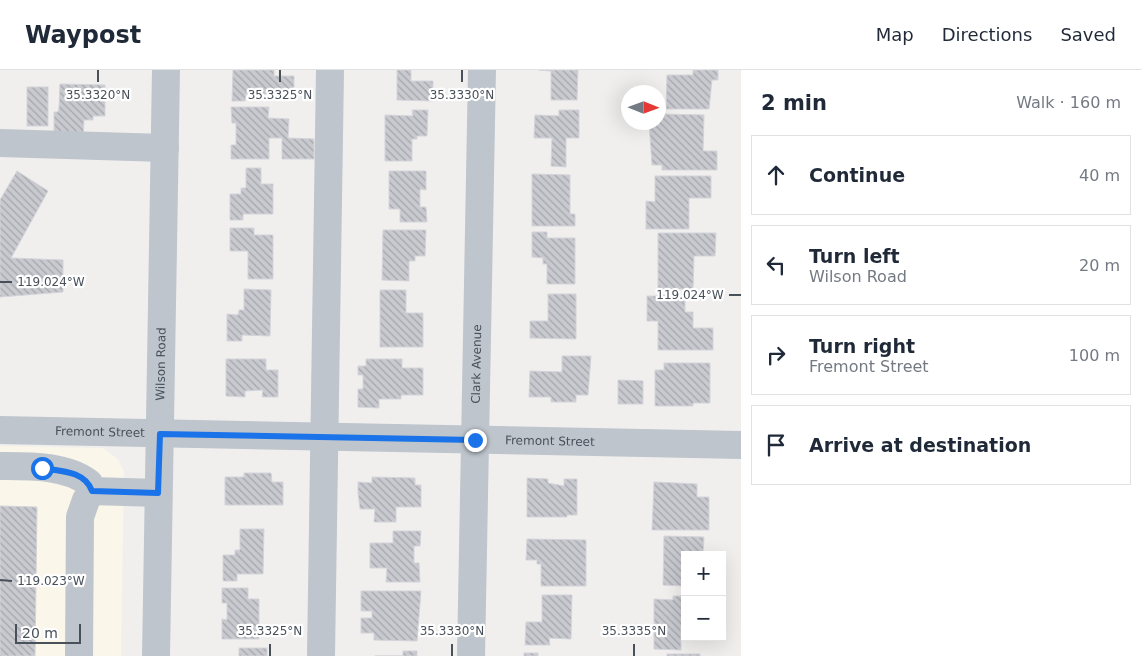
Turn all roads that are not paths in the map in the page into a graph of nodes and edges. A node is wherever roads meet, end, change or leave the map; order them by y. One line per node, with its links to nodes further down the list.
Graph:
1 (166, 70): 5 (street, Wilson Road)
2 (330, 70): 8 (street)
3 (482, 70): 9 (street, Clark Avenue)
4 (0, 143): 5 (street)
5 (165, 148): 7 (street, Wilson Road)
6 (0, 430): 7 (street, Fremont Street)
7 (160, 434): 8 (street, Fremont Street); 13 (street, Wilson Road)
8 (323, 437): 9 (street, Fremont Street); 16 (street)
9 (475, 440): 10 (street, Fremont Street); 17 (street, Clark Avenue)
10 (741, 445)
11 (0, 466): 12 (street)
12 (92, 491): 13 (street); 14 (street)
13 (158, 493): 15 (street, Wilson Road)
14 (79, 656)
15 (156, 656)
16 (321, 656)
17 (471, 656)

